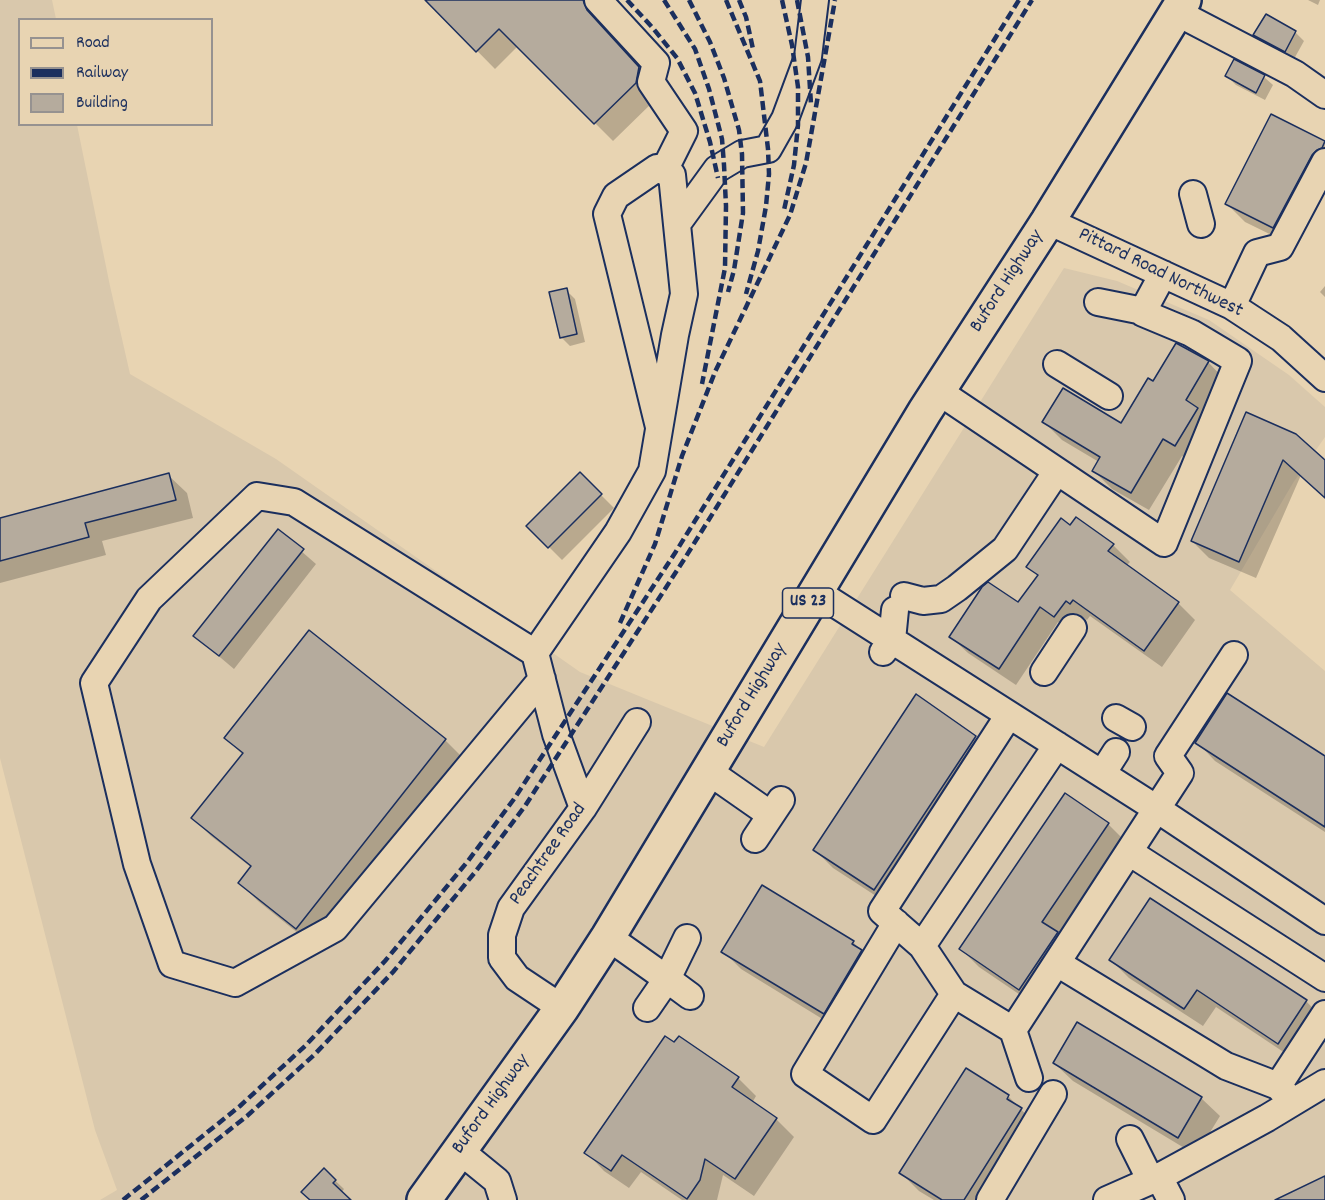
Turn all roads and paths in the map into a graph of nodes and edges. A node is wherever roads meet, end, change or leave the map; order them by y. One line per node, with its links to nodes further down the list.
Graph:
1 (598, 0): 6 (street)
2 (815, 0): 9 (street)
3 (1180, 6): 4 (street); 8 (main road, Buford Highway / US 23)
4 (1325, 94)
5 (1325, 162): 13 (street)
6 (664, 171): 9 (street); 19 (street)
7 (1193, 194): 10 (street)
8 (1048, 221): 11 (street, Pittard Road Northwest); 17 (main road, Buford Highway / US 23)
9 (677, 224): 19 (street)
10 (1201, 224)
11 (1163, 274): 13 (street, Pittard Road Northwest); 14 (street)
12 (1098, 302): 14 (street)
13 (1232, 306): 16 (street, Pittard Road Northwest)
14 (1145, 319): 20 (street)
15 (1057, 364): 18 (street)
16 (1325, 378)
17 (938, 391): 20 (street); 21 (main road, Buford Highway / US 23)
18 (1109, 396)
19 (659, 427): 24 (street)
20 (1057, 471): 23 (street)
21 (815, 591): 23 (street); 32 (main road, Buford Highway / US 23)
22 (1073, 628): 26 (street)
23 (887, 647): 28 (street)
24 (535, 653): 27 (street); 27 (street)
25 (1234, 655): 35 (street)
26 (1044, 672)
27 (542, 680): 34 (street)
28 (1009, 715): 30 (street); 39 (street)
29 (637, 722): 34 (street, Peachtree Road)
30 (1057, 745): 33 (street); 42 (street)
31 (1116, 752): 33 (street)
32 (708, 771): 36 (street); 40 (main road, Buford Highway / US 23)
33 (1102, 774): 35 (street)
34 (583, 808): 48 (street, Peachtree Road)
35 (1157, 809): 37 (street); 38 (street)
36 (755, 839)
37 (1130, 852): 43 (street); 44 (street)
38 (1322, 913)
39 (896, 923): 42 (street); 46 (street)
40 (608, 937): 45 (street); 48 (main road, Buford Highway / US 23)
41 (687, 938): 45 (street)
42 (922, 946): 46 (street)
43 (1058, 963): 51 (street); 55 (street)
44 (1325, 978)
45 (667, 980): 47 (street); 49 (street)
46 (954, 994): 51 (street)
47 (690, 996)
48 (562, 1008): 57 (main road, Buford Highway / US 23)
49 (648, 1008)
50 (1325, 1014): 55 (street)
51 (1013, 1030): 52 (street)
52 (1029, 1077)
53 (1325, 1083): 55 (street)
54 (1053, 1094): 61 (street)
55 (1286, 1095): 58 (street)
56 (1130, 1139): 58 (street)
57 (459, 1150): 59 (main road, Buford Highway / US 23); 60 (street)
58 (1155, 1179): 62 (street); 63 (street)
59 (424, 1200)
60 (503, 1200)
61 (990, 1200)
62 (1107, 1200)
63 (1171, 1200)

